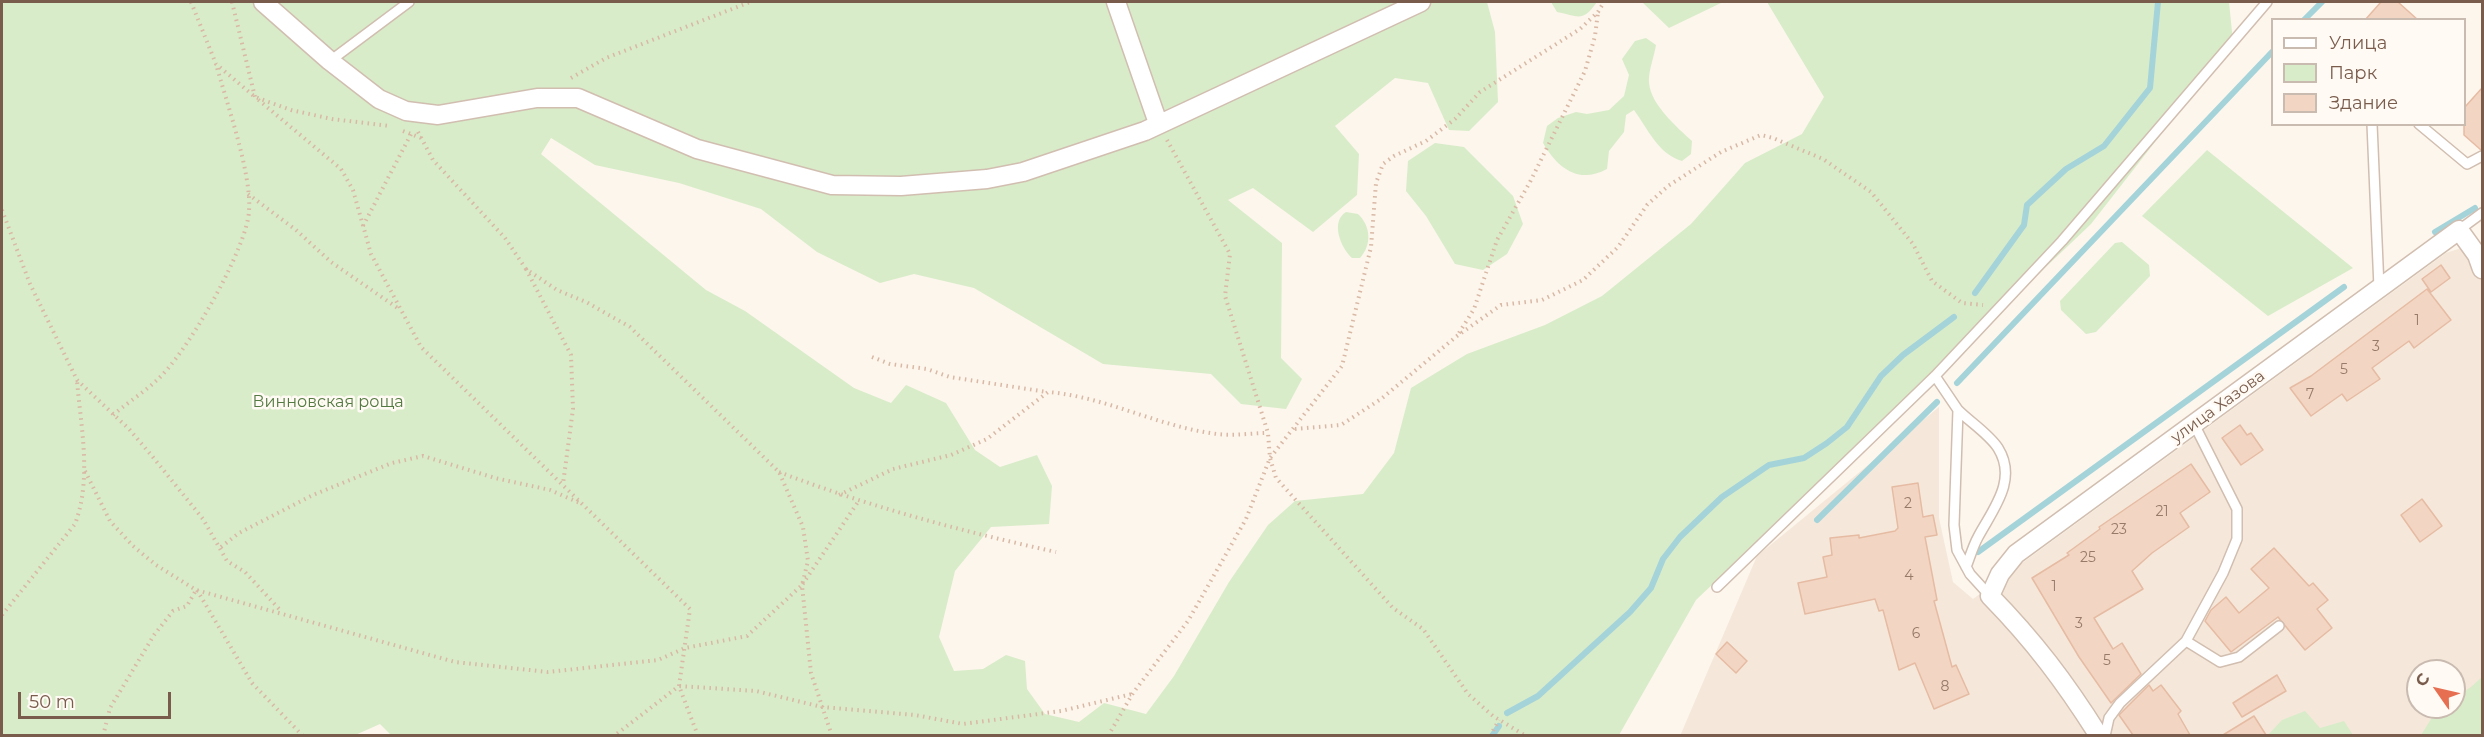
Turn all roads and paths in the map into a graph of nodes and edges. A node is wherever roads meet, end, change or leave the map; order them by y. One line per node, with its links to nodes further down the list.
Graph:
1 (191, 2): 13 (path)
2 (232, 2): 14 (path)
3 (263, 2): 12 (street)
4 (409, 2): 12 (lane)
5 (750, 2): 11 (path)
6 (1116, 2): 16 (street)
7 (1422, 2): 16 (street)
8 (1604, 2): 10 (path)
9 (2267, 2): 30 (lane)
10 (1598, 12): 32 (path); 40 (path)
11 (606, 58)
12 (330, 61): 15 (street)
13 (216, 64): 14 (path); 22 (path)
14 (255, 97): 19 (path); 25 (path)
15 (406, 111): 16 (street); 20 (path)
16 (1158, 123): 41 (path)
17 (2372, 126): 29 (lane)
18 (2421, 126): 21 (lane)
19 (411, 134): 20 (path); 25 (path)
20 (422, 139): 27 (path)
21 (2482, 156)
22 (247, 193): 31 (path); 38 (path)
23 (2, 210): 35 (path)
24 (2482, 213): 26 (lane)
25 (363, 226): 31 (path)
26 (2459, 230): 28 (street); 29 (street, улица Хазова)
27 (526, 268): 44 (path); 45 (path)
28 (2482, 269)
29 (2379, 288): 39 (street, улица Хазова)
30 (1999, 307): 32 (path); 34 (lane)
31 (400, 310): 45 (path)
32 (1457, 336): 40 (path)
33 (872, 357): 36 (path)
34 (1935, 376): 37 (lane); 53 (lane)
35 (76, 380): 38 (path); 43 (path)
36 (1048, 392): 41 (path); 46 (path)
37 (1958, 410): 51 (lane); 51 (lane)
38 (113, 415): 49 (path)
39 (2194, 424): 55 (street, улица Хазова); 59 (lane)
40 (1294, 429): 42 (path)
41 (1268, 433): 42 (path)
42 (1270, 458): 62 (path); 64 (path)
43 (86, 471): 54 (path); 57 (path)
44 (778, 472): 46 (path); 52 (path)
45 (563, 485): 48 (path)
46 (839, 495): 47 (path)
47 (858, 502): 50 (path); 52 (path)
48 (585, 505): 49 (path); 60 (path)
49 (221, 547): 56 (path)
50 (1056, 552)
51 (1966, 567): 55 (lane)
52 (802, 585): 60 (path); 63 (path)
53 (1717, 587)
54 (196, 590): 56 (path); 65 (path); 66 (path)
55 (1990, 596): 73 (street)
56 (281, 612): 60 (path)
57 (2, 615)
58 (2279, 626): 59 (lane)
59 (2186, 641): 74 (lane)
60 (685, 648): 61 (path)
61 (679, 686): 63 (path); 67 (path); 68 (path)
62 (1133, 693): 63 (path); 70 (path)
63 (822, 707): 69 (path)
64 (1499, 720): 71 (path); 72 (path)
65 (104, 735)
66 (303, 735)
67 (614, 735)
68 (698, 735)
69 (832, 735)
70 (1108, 735)
71 (1490, 735)
72 (1526, 735)
73 (2099, 735)
74 (2105, 735)

